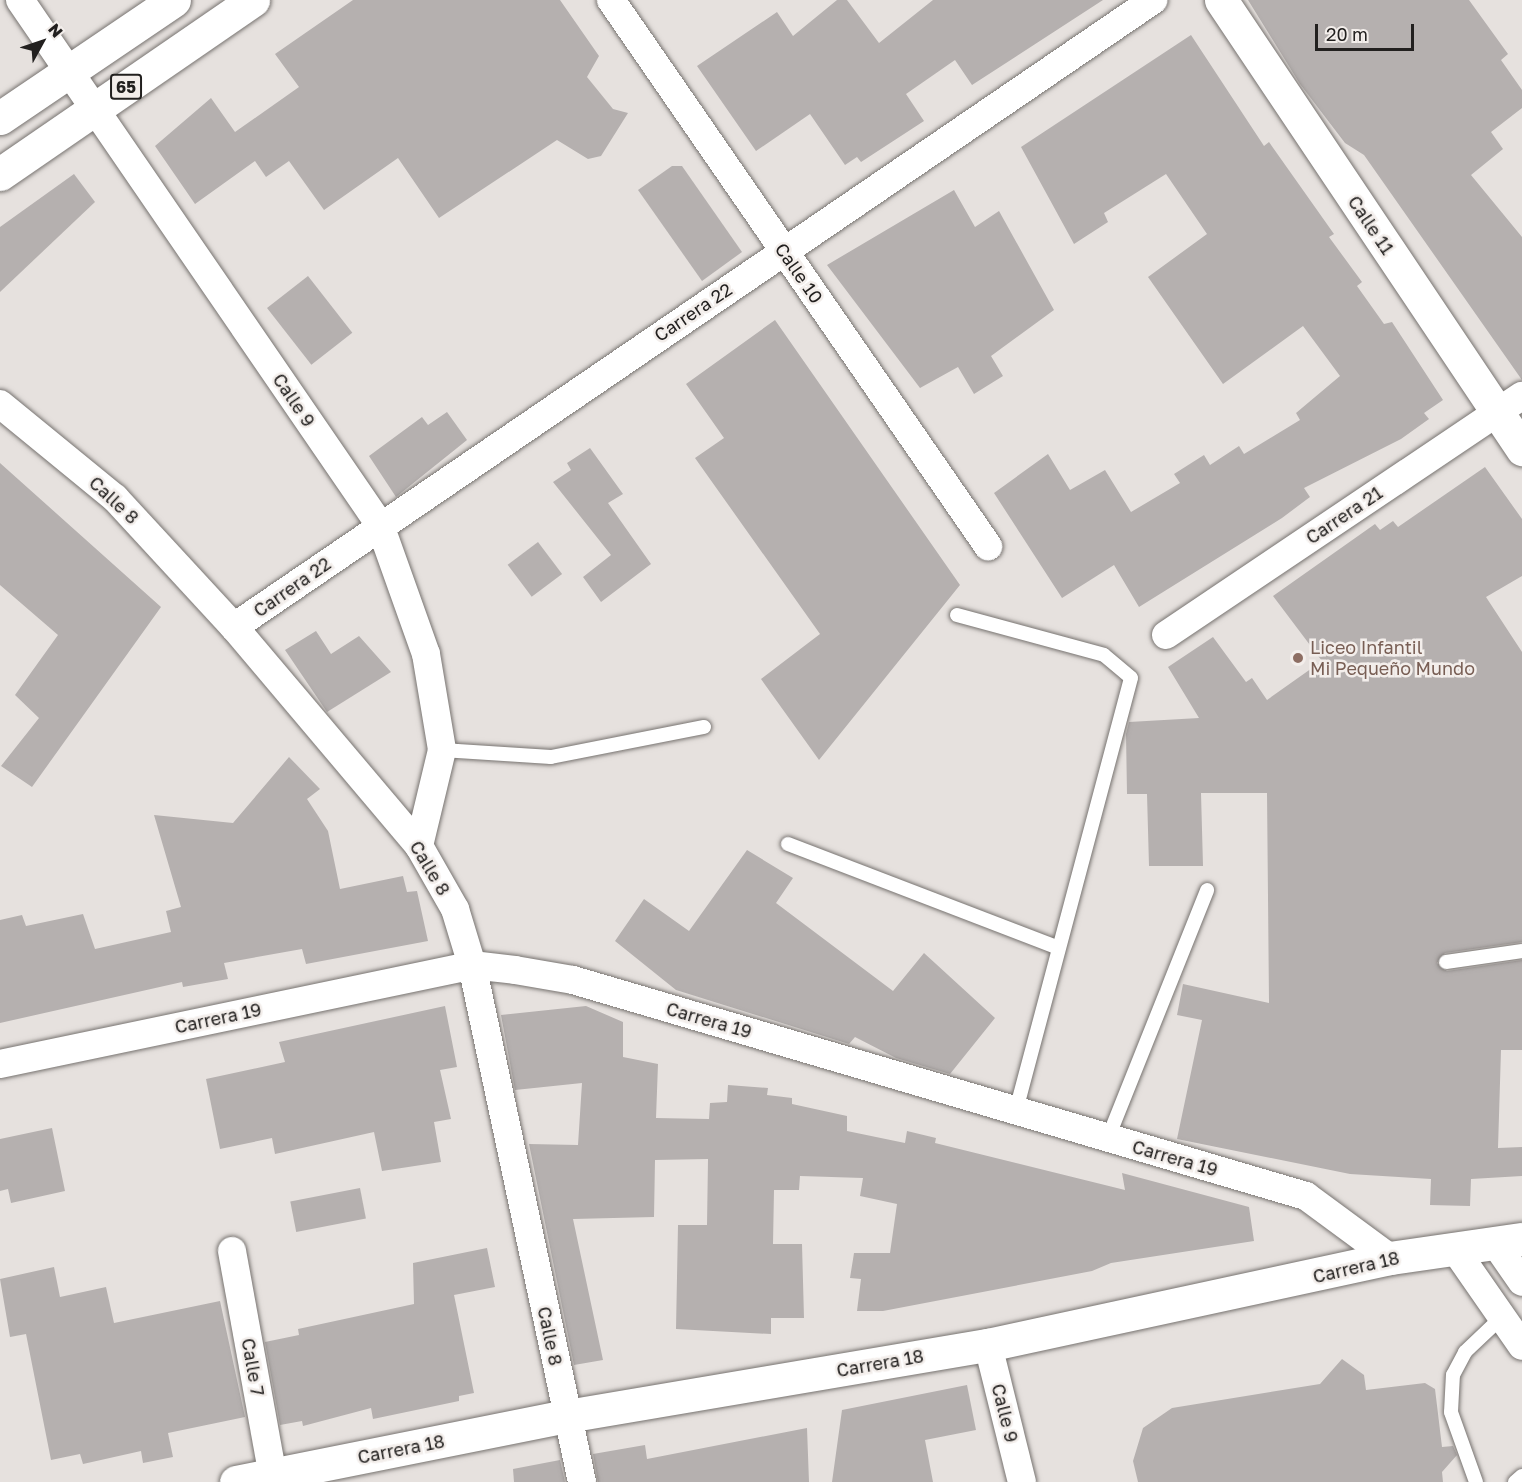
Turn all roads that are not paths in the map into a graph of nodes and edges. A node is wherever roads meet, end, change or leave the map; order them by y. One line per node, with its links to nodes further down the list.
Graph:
1 (20, 0): 7 (street, Calle 9)
2 (174, 0): 7 (street, 65)
3 (253, 0): 8 (street, 65)
4 (611, 0): 11 (street, Calle 10)
5 (1153, 0): 11 (street, Carrera 22)
6 (1221, 0): 13 (street, Calle 11)
7 (69, 71): 8 (street, Calle 9); 9 (street, 65)
8 (94, 108): 10 (street, 65); 15 (street, Calle 9)
9 (0, 118)
10 (0, 174)
11 (784, 250): 15 (street, Carrera 22); 16 (street, Calle 10)
12 (0, 404): 18 (street, Calle 8)
13 (1509, 404): 14 (street, Calle 11); 19 (street, Carrera 21)
14 (1522, 449)
15 (380, 525): 18 (street, Carrera 22); 21 (street, Calle 9)
16 (988, 546)
17 (957, 615): 25 (lane)
18 (234, 627): 23 (street, Calle 8)
19 (1166, 634)
20 (704, 727): 21 (lane)
21 (442, 750): 23 (street, Calle 9)
22 (788, 844): 25 (lane)
23 (419, 846): 28 (street, Calle 8)
24 (1207, 890): 31 (lane)
25 (1056, 946): 30 (lane)
26 (1522, 951): 27 (lane)
27 (1446, 962)
28 (472, 965): 29 (street, Carrera 19); 30 (street, Carrera 19); 40 (street, Calle 8)
29 (0, 1064)
30 (1016, 1110): 31 (street, Carrera 19)
31 (1108, 1138): 35 (street, Carrera 19)
32 (1508, 1241): 33 (street, Carrera 18); 36 (street)
33 (1454, 1248): 35 (street, Carrera 18); 37 (street)
34 (232, 1251): 42 (street, Calle 7)
35 (1390, 1258): 38 (street, Carrera 18)
36 (1522, 1282)
37 (1502, 1317): 39 (street); 46 (lane)
38 (988, 1345): 40 (street, Carrera 18); 45 (street, Calle 9)
39 (1522, 1346)
40 (567, 1416): 42 (street, Carrera 18); 44 (street, Calle 8)
41 (1522, 1476): 47 (lane)
42 (274, 1478): 43 (street, Carrera 18)
43 (236, 1482)
44 (582, 1482)
45 (1022, 1482)
46 (1476, 1482)
47 (1515, 1482)

